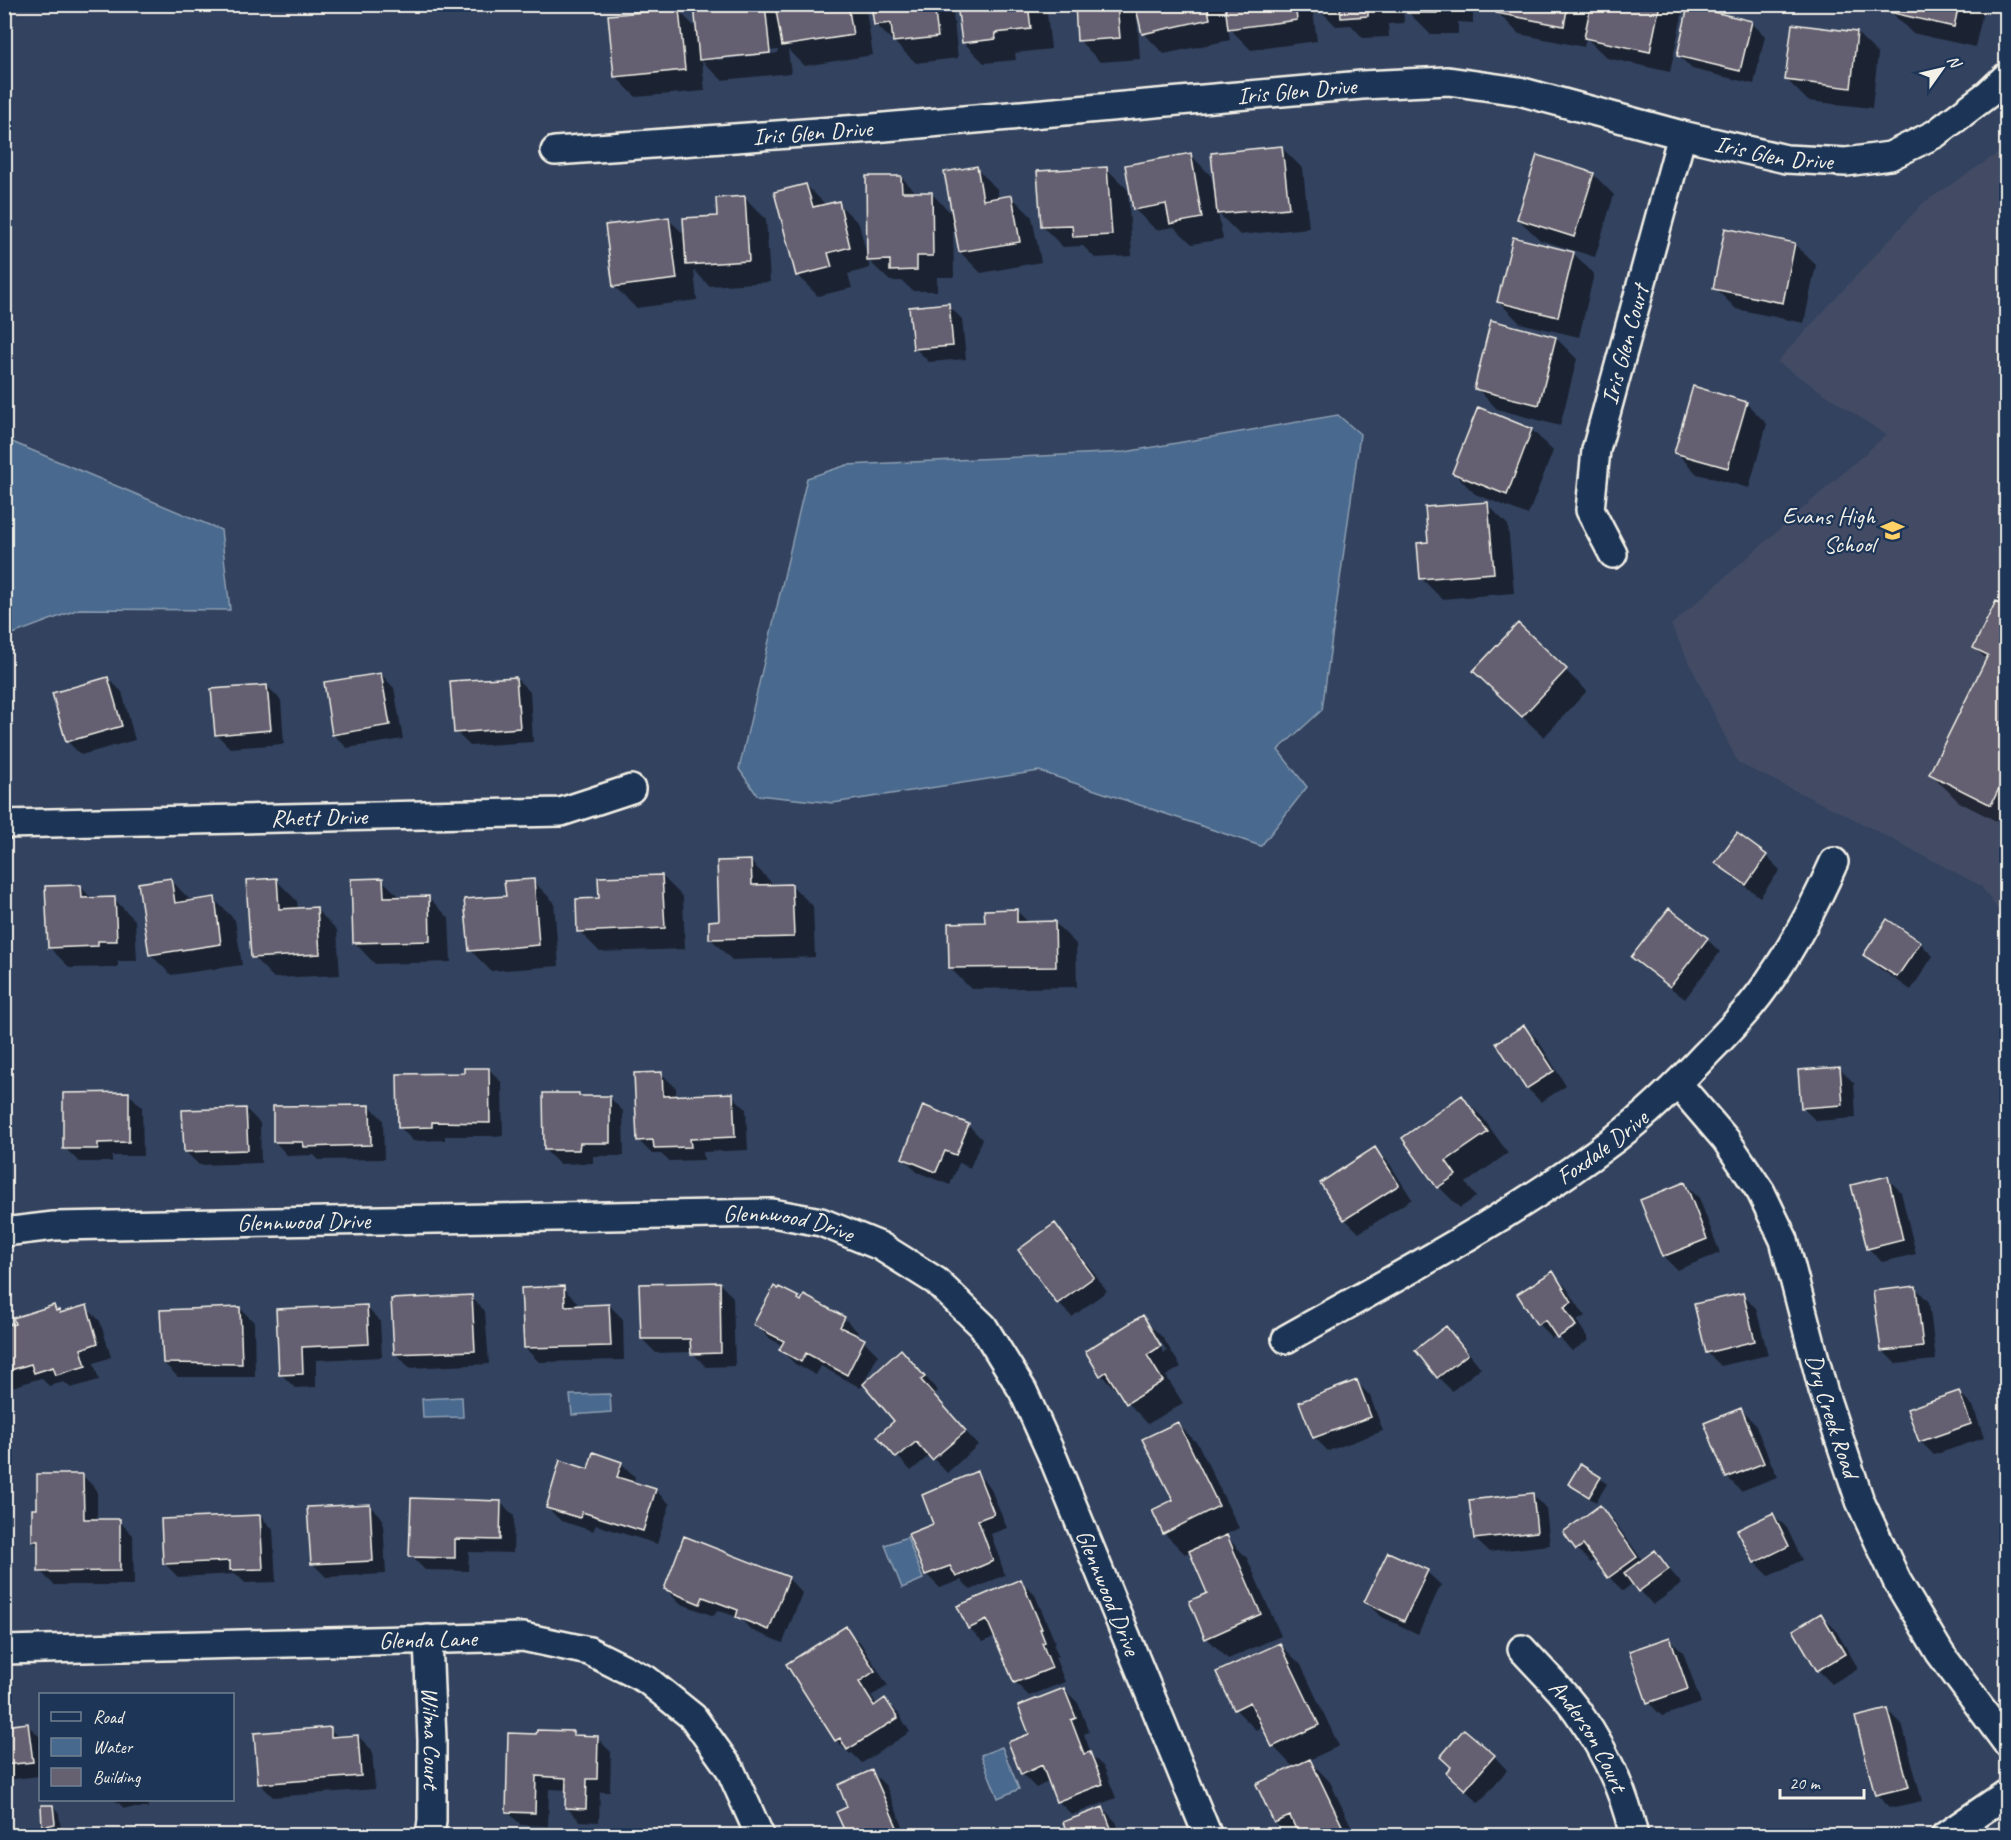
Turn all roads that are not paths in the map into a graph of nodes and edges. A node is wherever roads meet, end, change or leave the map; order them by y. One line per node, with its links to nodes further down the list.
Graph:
1 (2007, 77): 2 (street, Iris Glen Drive)
2 (1682, 135): 3 (street, Iris Glen Drive); 4 (street, Iris Glen Court)
3 (555, 151)
4 (1613, 554)
5 (631, 789): 6 (street, Rhett Drive)
6 (4, 824)
7 (1834, 862): 8 (street, Foxdale Drive)
8 (1678, 1084): 10 (street, Foxdale Drive); 14 (street, Dry Creek Road)
9 (4, 1232): 18 (street, Glennwood Drive)
10 (1287, 1339)
11 (428, 1639): 13 (street, Glenda Lane); 16 (street, Wilma Court); 17 (street, Glenda Lane)
12 (1522, 1649): 19 (street, Anderson Court)
13 (4, 1650)
14 (2007, 1742)
15 (2007, 1794): 20 (street)
16 (430, 1836)
17 (760, 1836)
18 (1208, 1836)
19 (1634, 1836)
20 (1945, 1836)

